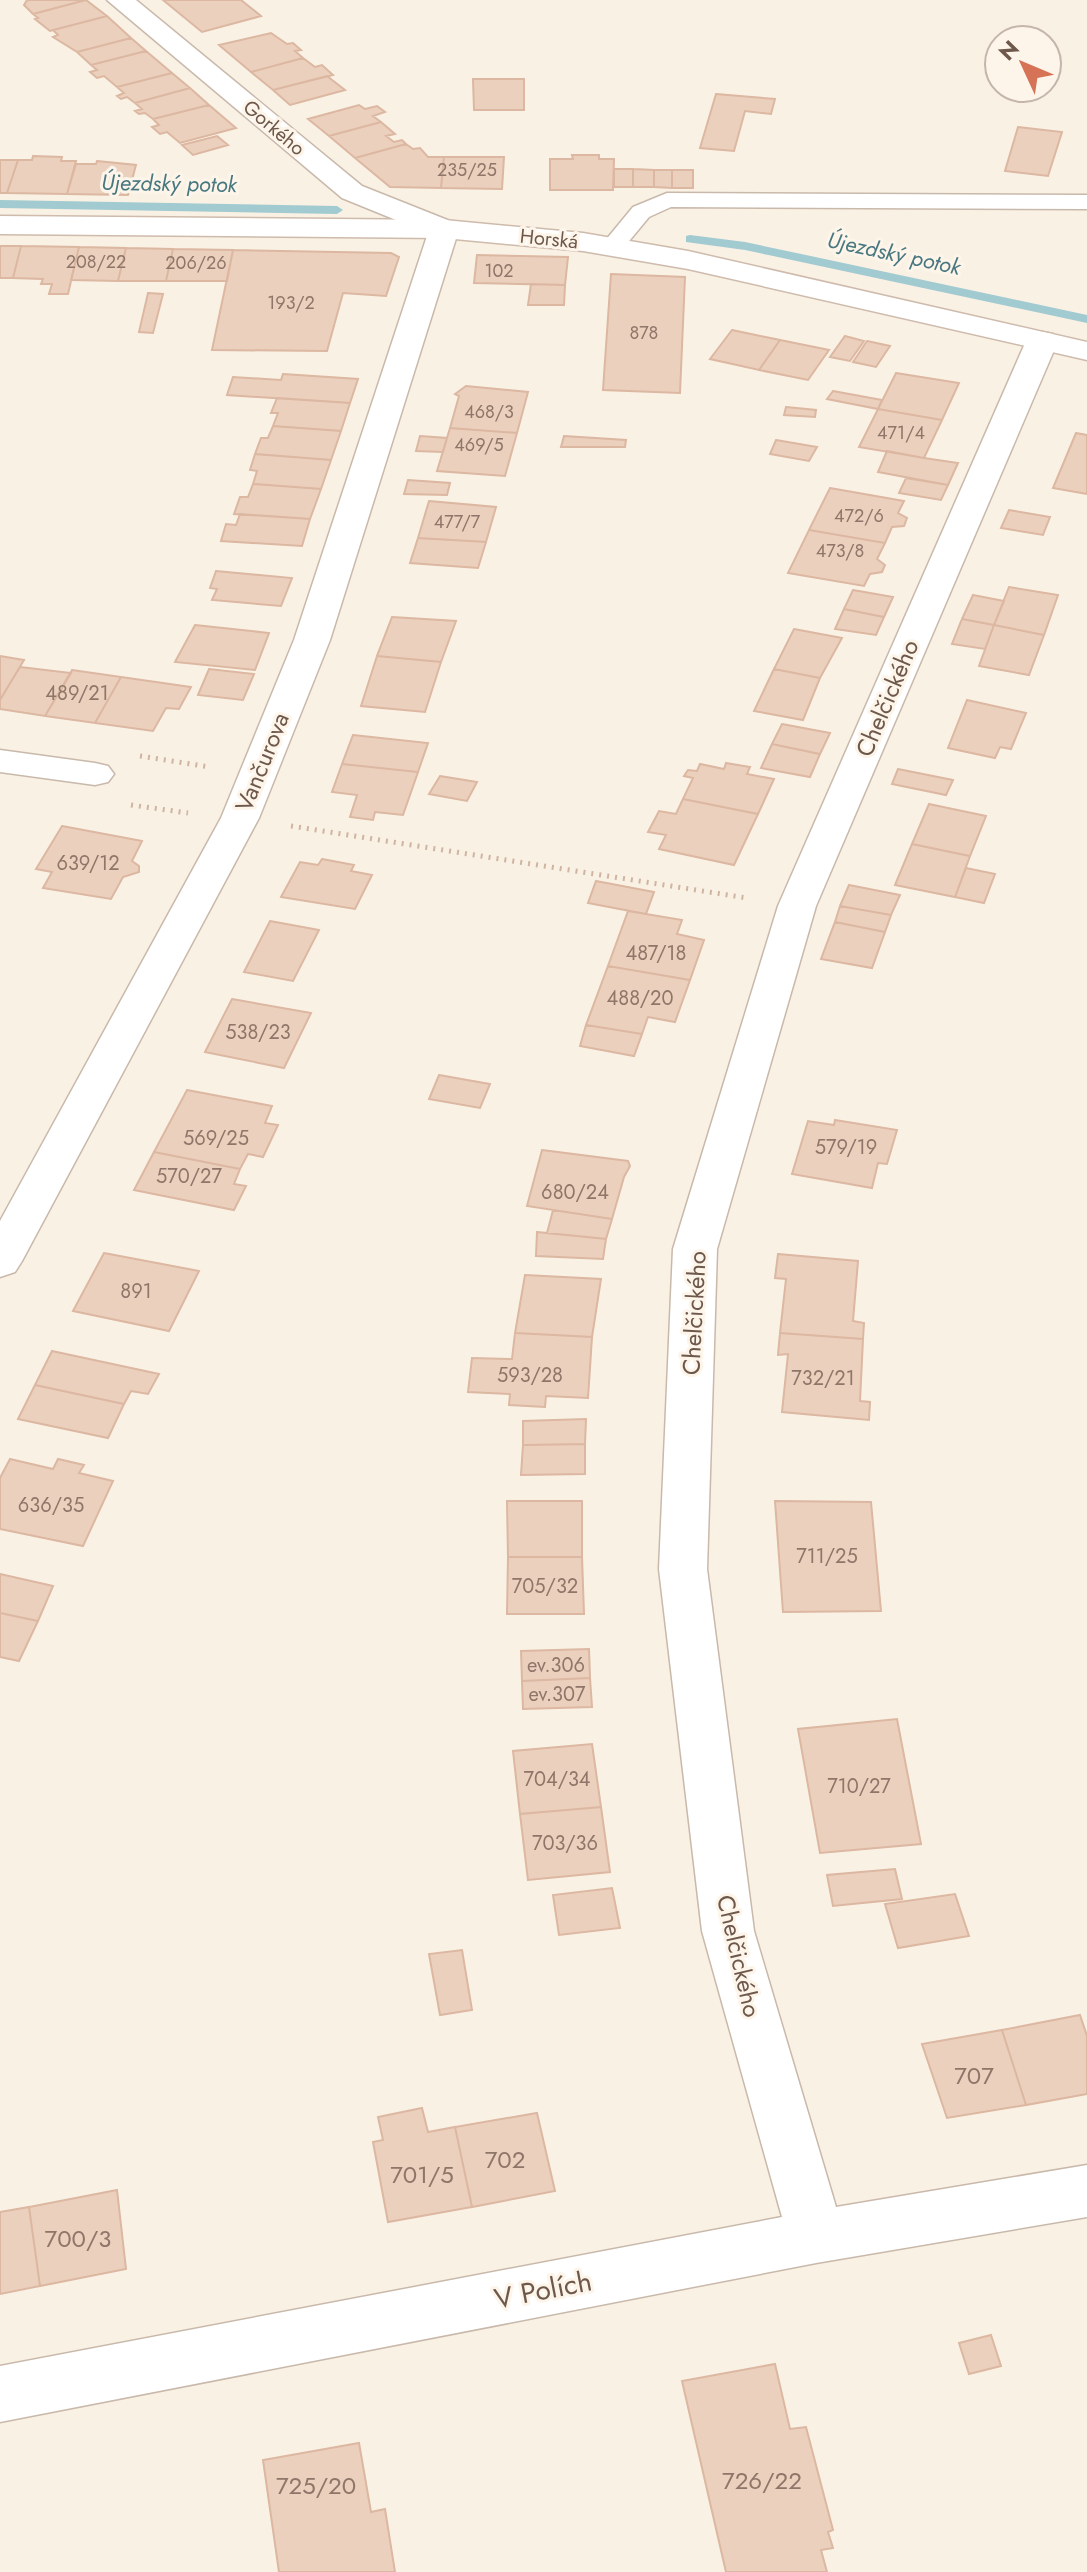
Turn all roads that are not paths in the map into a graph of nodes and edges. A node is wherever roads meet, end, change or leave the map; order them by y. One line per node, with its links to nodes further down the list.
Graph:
1 (120, 0): 4 (street, Gorkého)
2 (1087, 202): 5 (lane)
3 (0, 225): 4 (street, Horská)
4 (444, 229): 5 (street, Horská); 10 (street, Vančurova)
5 (612, 247): 6 (street, Horská)
6 (1042, 341): 7 (street, Horská); 12 (street, Chelčického)
7 (1087, 351)
8 (0, 761): 9 (street)
9 (95, 774)
10 (0, 1261)
11 (1087, 2191): 12 (street, V Polích)
12 (816, 2237): 13 (street, V Polích)
13 (0, 2394)

